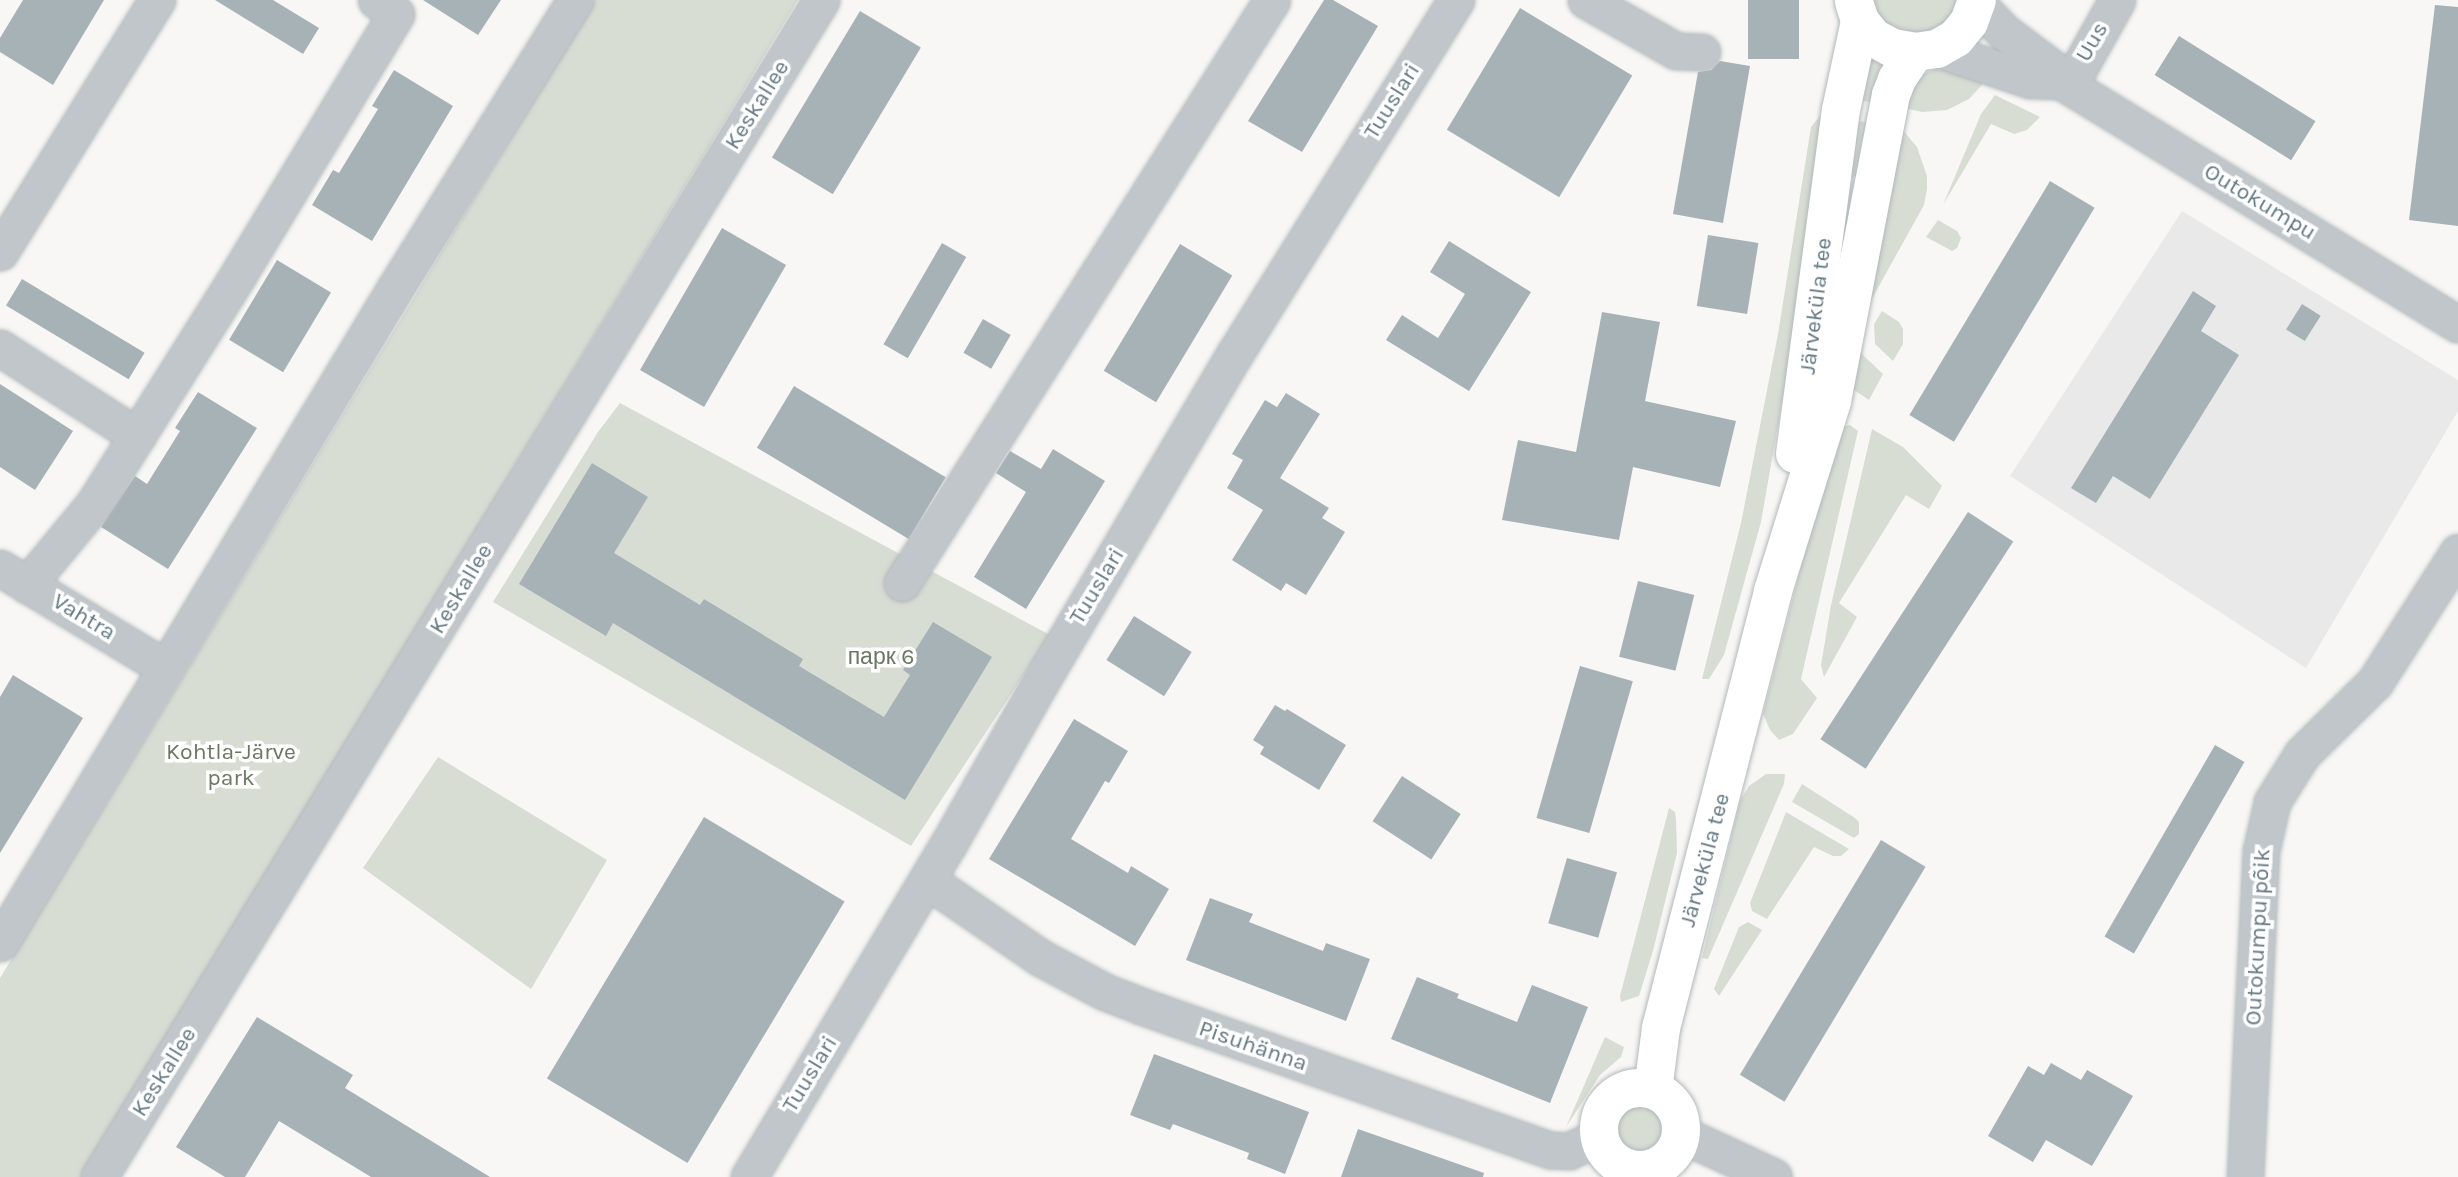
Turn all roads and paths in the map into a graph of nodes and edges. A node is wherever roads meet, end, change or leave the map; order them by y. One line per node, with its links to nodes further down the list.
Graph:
1 (157, 0): 14 (street)
2 (376, 0): 17 (street)
3 (575, 0): 22 (street)
4 (821, 0): 28 (street, Keskallee)
5 (1272, 0): 20 (street)
6 (1586, 0): 12 (street)
7 (2117, 0): 13 (street, Uus)
8 (1977, 2): 11 (main road); 13 (street, Outokumpu)
9 (1443, 5): 23 (street, Tuuslari)
10 (1856, 10): 11 (main road); 21 (main road, Järveküla tee)
11 (1926, 50): 13 (street, Outokumpu); 21 (main road, Järveküla tee)
12 (1702, 52)
13 (2065, 83): 15 (street, Outokumpu)
14 (0, 252)
15 (2458, 324)
16 (0, 348): 17 (street)
17 (137, 436): 19 (street)
18 (2458, 552): 31 (street, Outokumpu põik)
19 (13, 577): 22 (street, Vahtra)
20 (902, 583)
21 (1773, 591): 25 (main road, Järveküla tee)
22 (166, 667): 24 (street)
23 (927, 880): 27 (street, Pisuhänna); 29 (street, Tuuslari)
24 (0, 943)
25 (1653, 1090): 26 (main road); 27 (main road)
26 (1681, 1134): 27 (main road); 30 (street)
27 (1610, 1159)
28 (99, 1177)
29 (749, 1177)
30 (1774, 1177)
31 (2245, 1177)

